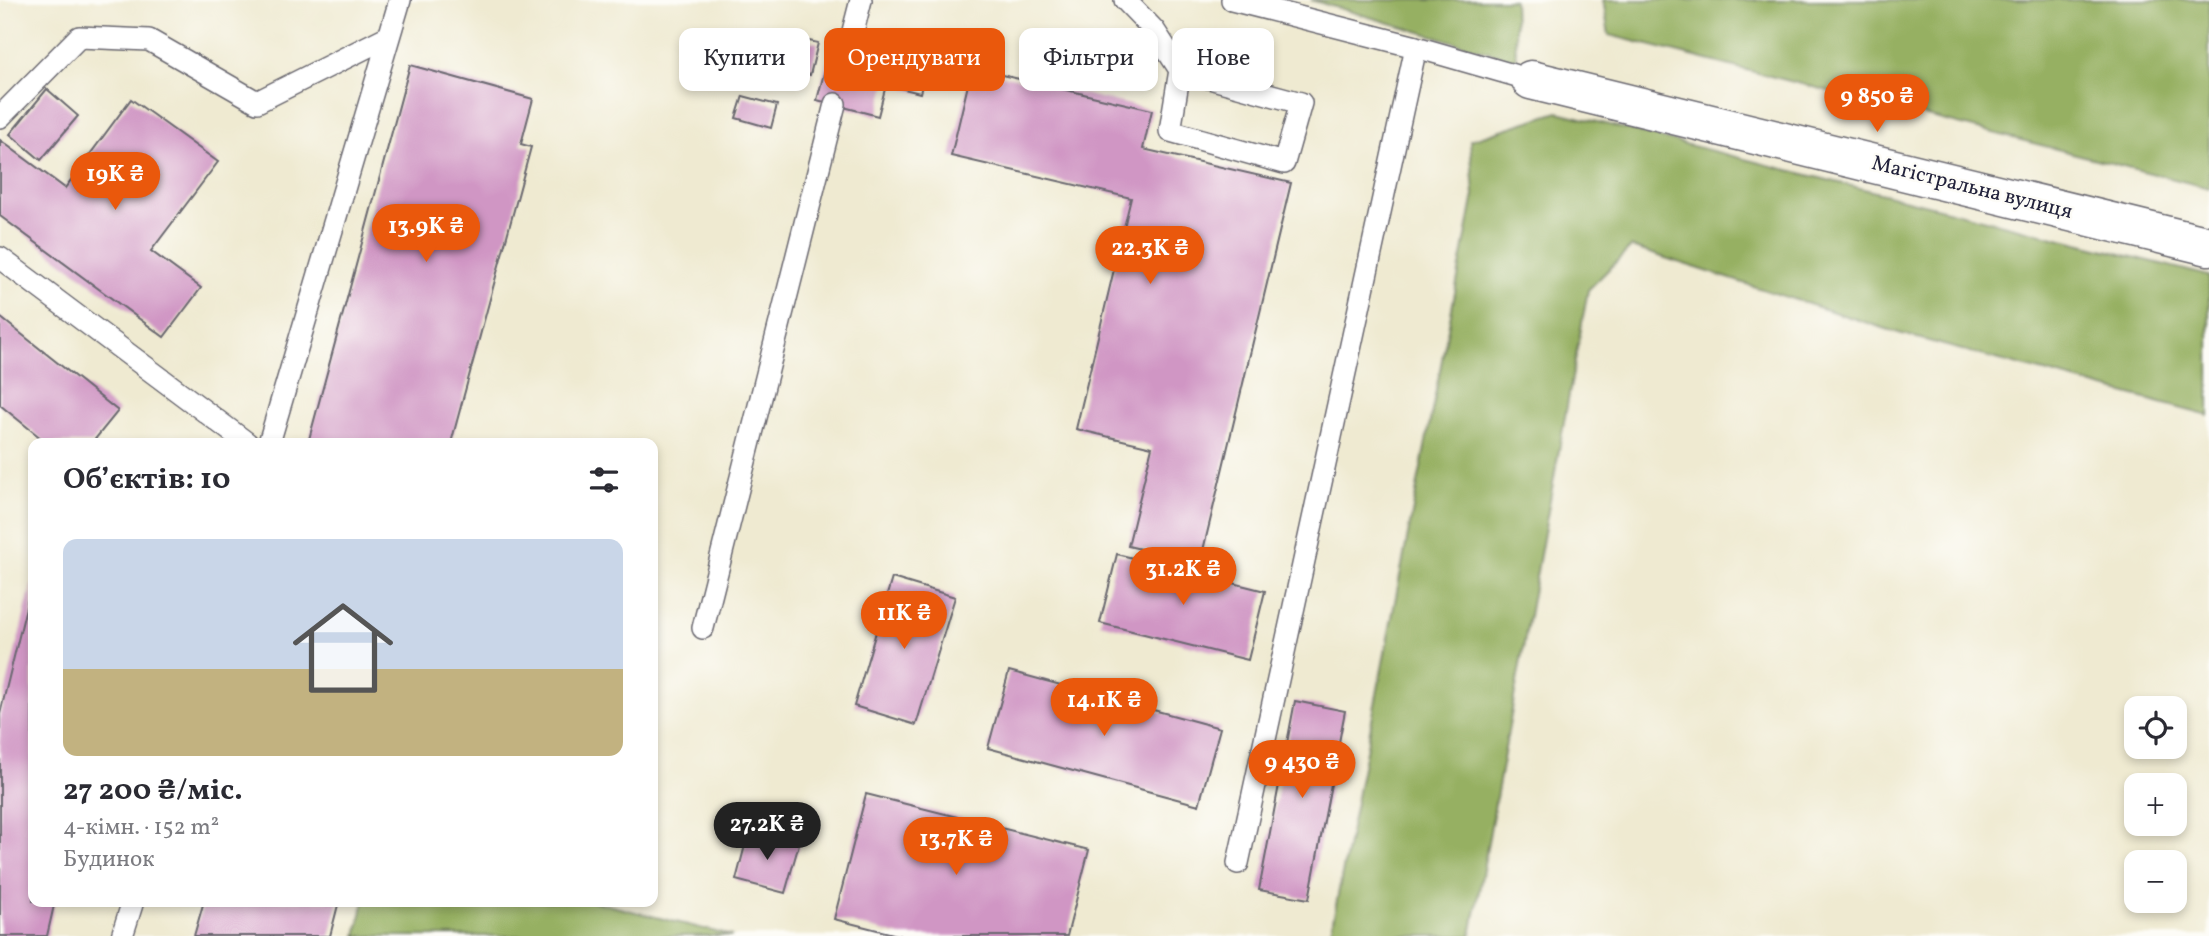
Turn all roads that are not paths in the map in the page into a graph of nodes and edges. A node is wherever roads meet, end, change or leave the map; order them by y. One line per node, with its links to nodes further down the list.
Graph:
1 (400, 0): 6 (lane)
2 (861, 0): 5 (lane)
3 (1125, 0): 8 (lane)
4 (1232, 0): 7 (lane)
5 (854, 28)
6 (390, 36): 12 (lane); 16 (lane)
7 (1416, 47): 10 (lane); 18 (lane)
8 (1172, 58)
9 (1180, 70): 9 (lane)
10 (1531, 80): 13 (street, Магістральна вулиця)
11 (835, 104): 17 (lane)
12 (0, 117)
13 (2209, 246)
14 (0, 258): 15 (lane)
15 (240, 438)
16 (270, 438)
17 (703, 628)
18 (1238, 863)
19 (131, 907): 20 (lane)
20 (122, 936)

